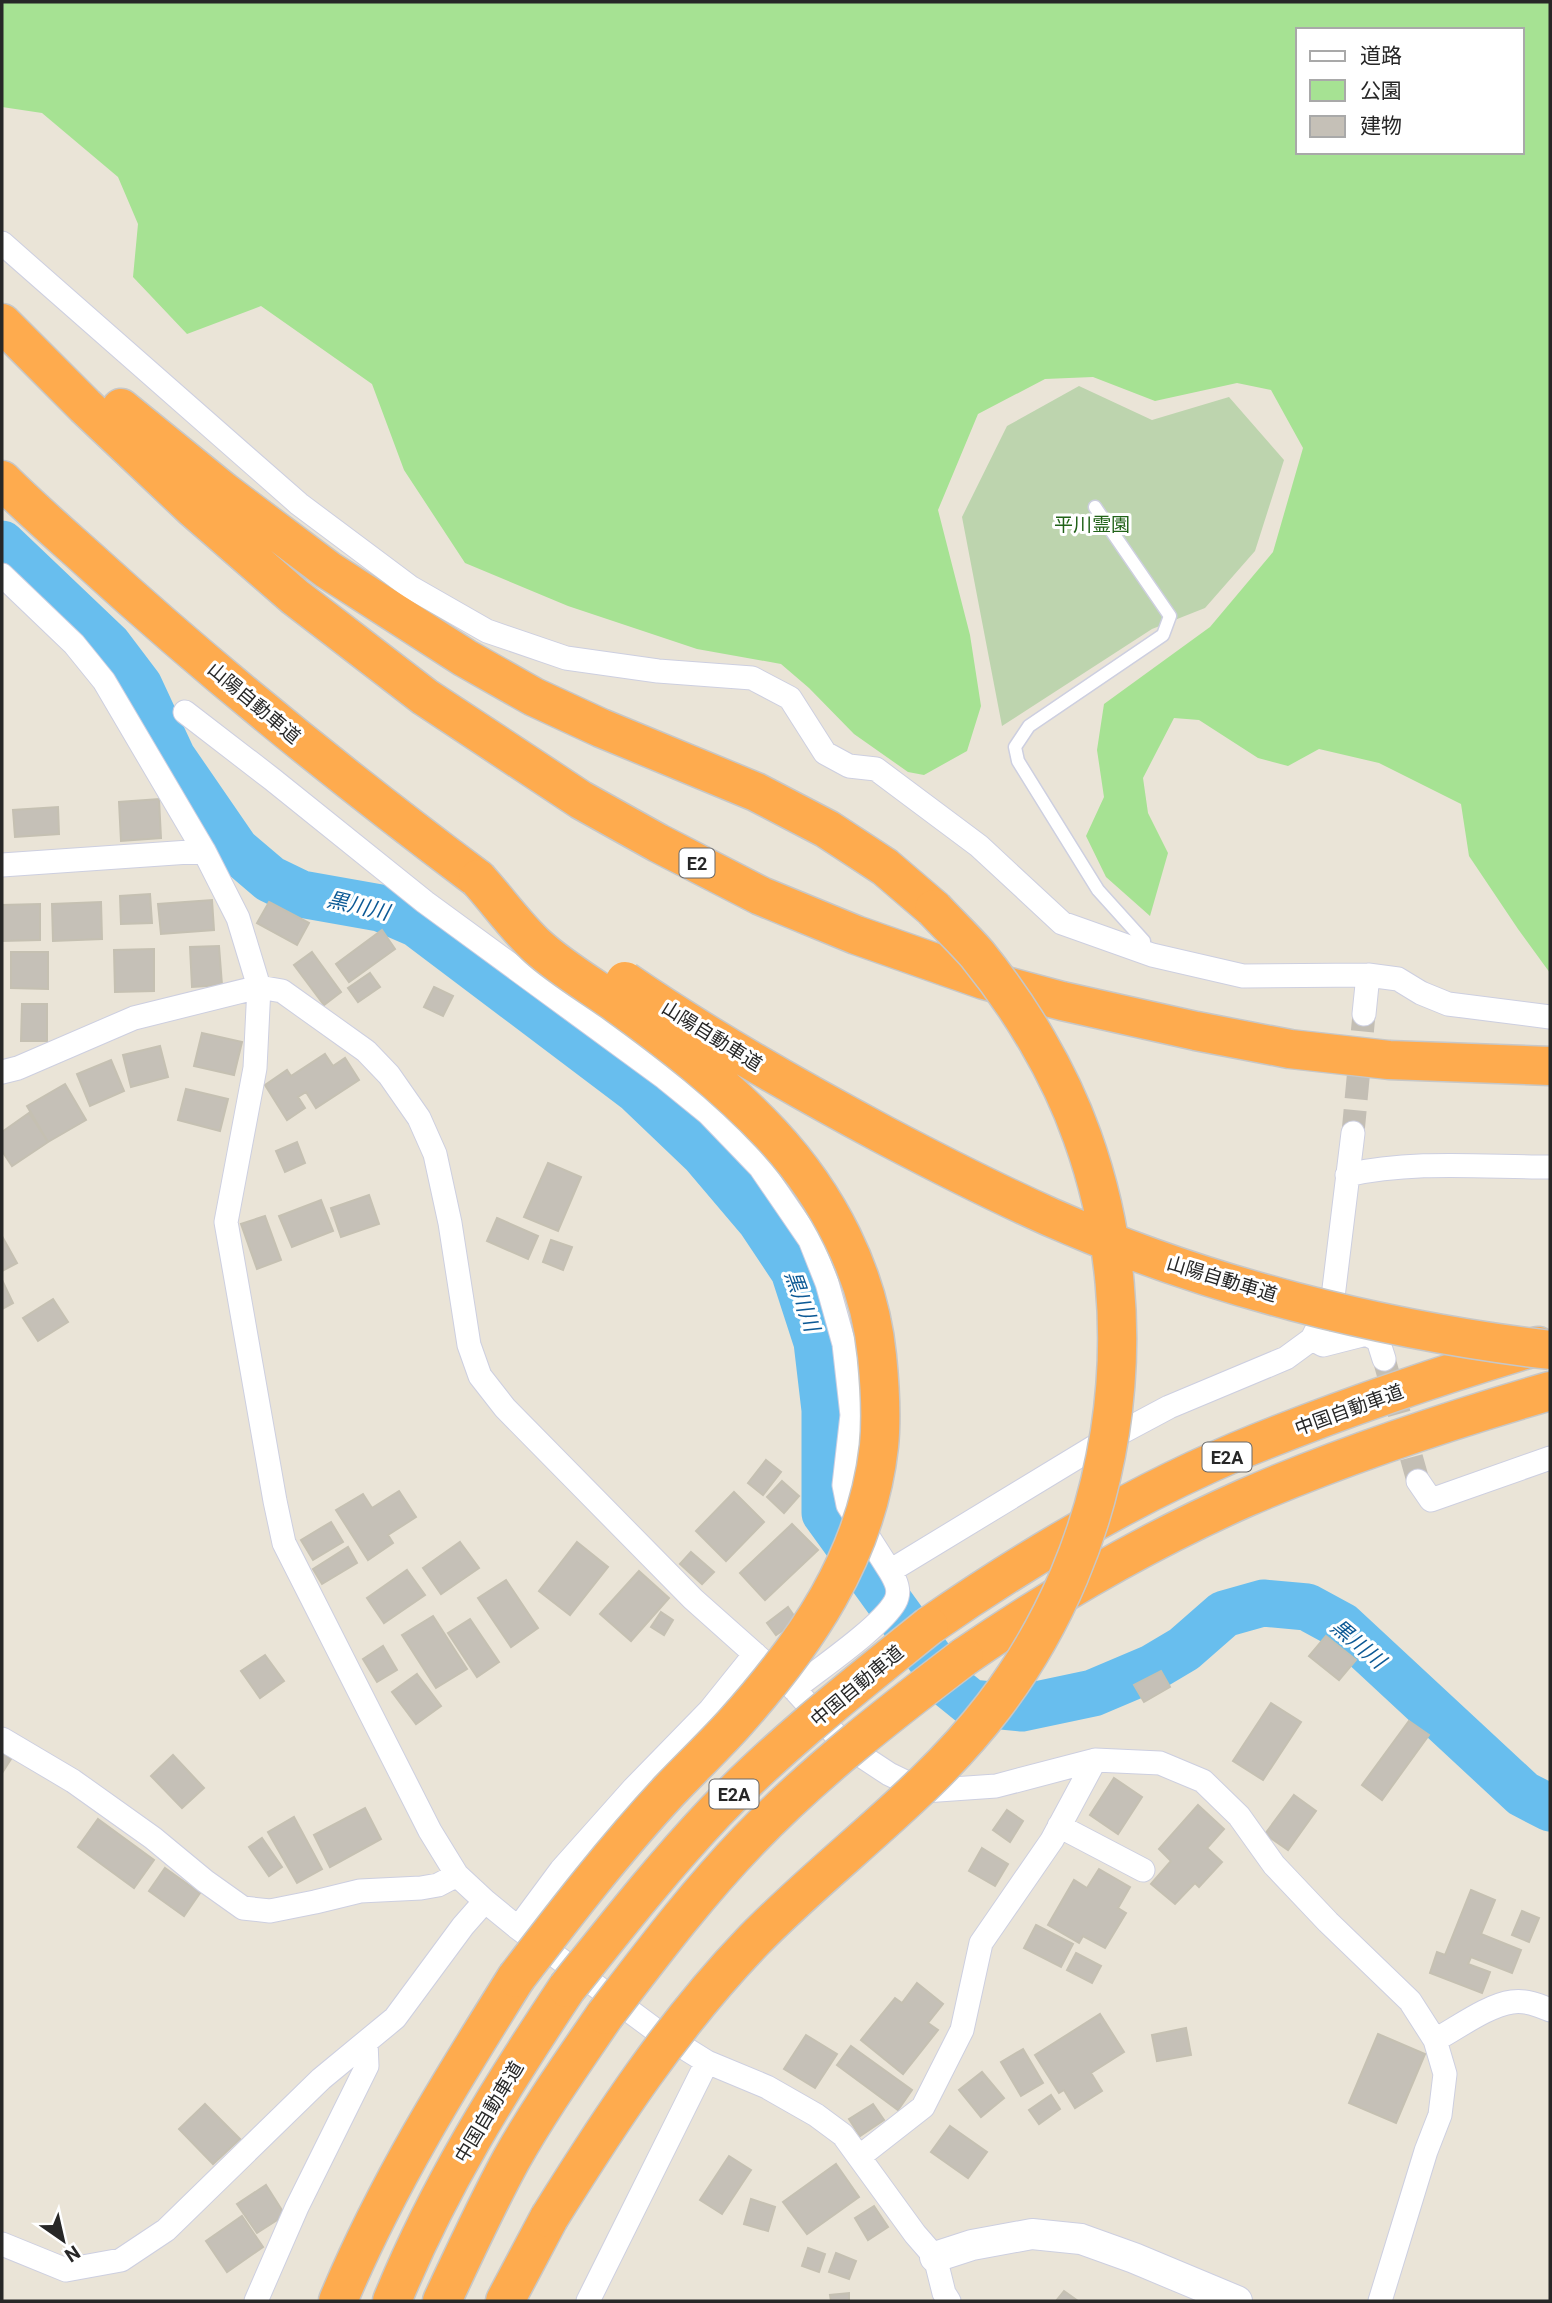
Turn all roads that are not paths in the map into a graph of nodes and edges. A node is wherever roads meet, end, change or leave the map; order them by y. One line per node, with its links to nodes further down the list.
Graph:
1 (2, 243): 11 (street)
2 (2, 302): 49 (highway, bridge)
3 (2, 323): 16 (highway, E2)
4 (5, 483): 10 (highway, 山陽自動車道)
5 (1096, 507): 11 (lane)
6 (2, 575): 8 (street)
7 (185, 712): 28 (street)
8 (204, 851): 9 (street); 13 (street)
9 (2, 865)
10 (478, 879): 23 (highway, 山陽自動車道, bridge); 46 (highway, bridge)
11 (1142, 952): 12 (street)
12 (1368, 975): 14 (street); 15 (street)
13 (259, 987): 17 (street); 29 (street); 35 (street)
14 (1364, 1014)
15 (1550, 1017)
16 (1550, 1066)
17 (2, 1072)
18 (1353, 1133): 20 (street)
19 (1550, 1167): 20 (street)
20 (1348, 1175): 21 (street)
21 (1312, 1339): 24 (street); 28 (street)
22 (1550, 1342): 47 (highway, 中国自動車道 / E2A, bridge)
23 (1550, 1350)
24 (1384, 1359)
25 (1550, 1391): 48 (highway, E2A, bridge)
26 (1550, 1458): 27 (street)
27 (1418, 1481)
28 (890, 1570): 30 (street)
29 (755, 1654): 30 (street); 37 (street)
30 (794, 1689): 32 (street)
31 (2, 1739): 35 (street)
32 (1095, 1760): 33 (street); 39 (street)
33 (1059, 1826): 34 (street); 42 (street)
34 (1143, 1870)
35 (457, 1875): 36 (street)
36 (485, 1900): 37 (street); 40 (street)
37 (518, 1928): 41 (street)
38 (1550, 2010): 39 (street)
39 (1435, 2040): 53 (street)
40 (366, 2042): 43 (street); 45 (street)
41 (707, 2062): 42 (street); 50 (street)
42 (859, 2157): 44 (street)
43 (2, 2244)
44 (935, 2257): 51 (street); 52 (street)
45 (256, 2301)
46 (338, 2301)
47 (392, 2301)
48 (442, 2301)
49 (505, 2301)
50 (588, 2301)
51 (949, 2301)
52 (1237, 2301)
53 (1380, 2301)

